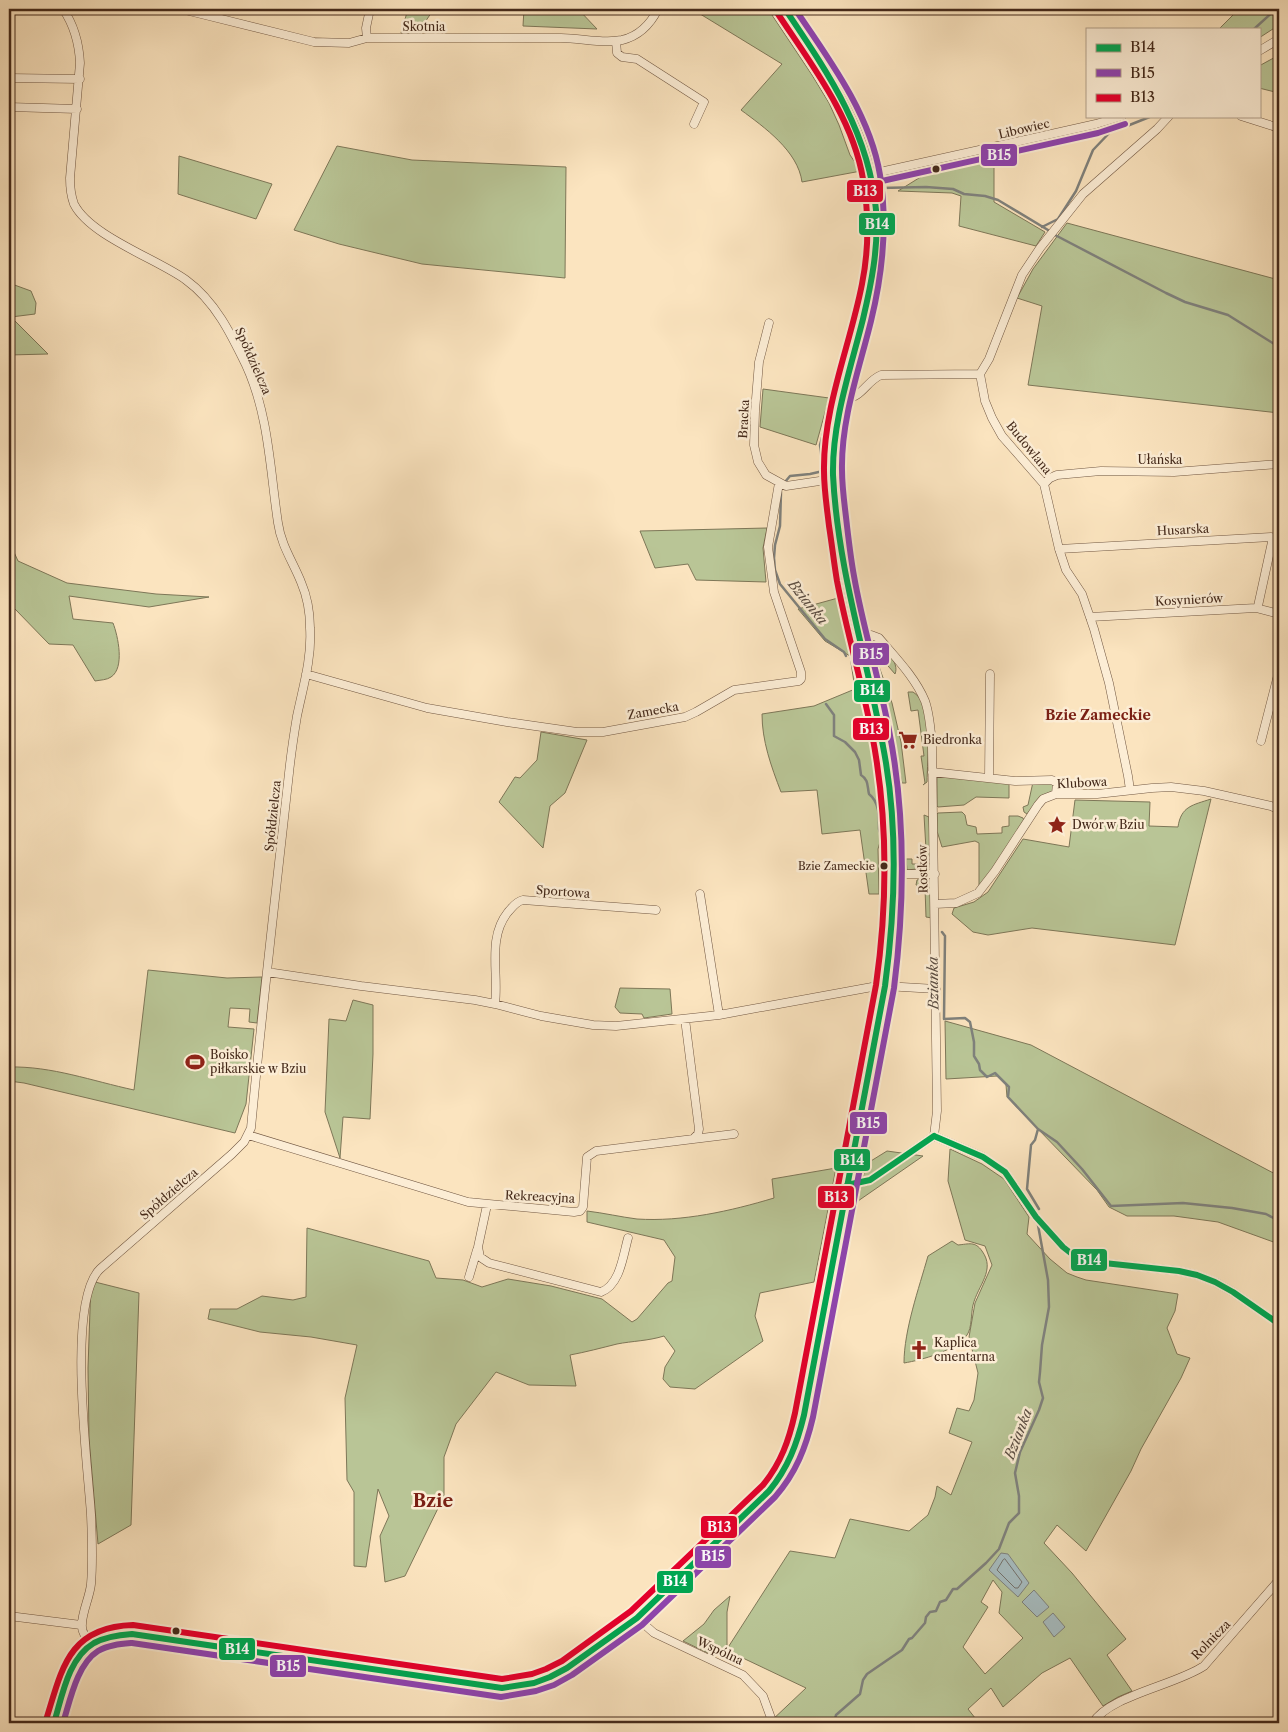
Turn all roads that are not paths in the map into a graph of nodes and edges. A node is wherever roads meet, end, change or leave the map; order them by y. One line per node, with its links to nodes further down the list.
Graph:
1 (63, 9): 11 (street, Spółdzielcza)
2 (181, 9): 6 (street, Skotnia)
3 (370, 9): 6 (street)
4 (658, 9): 8 (street, Skotnia)
5 (785, 9): 19 (street)
6 (367, 38): 8 (street, Skotnia)
7 (1279, 39): 9 (street)
8 (616, 41): 17 (street)
9 (1260, 51)
10 (9, 78): 11 (street)
11 (80, 79): 13 (street, Spółdzielcza)
12 (9, 107): 13 (street)
13 (77, 109): 33 (street, Spółdzielcza)
14 (1116, 118): 19 (street, Libowiec)
15 (1167, 118): 21 (street)
16 (1247, 118): 18 (street)
17 (694, 124)
18 (1279, 128)
19 (871, 174): 22 (street)
20 (769, 323): 25 (street, Bracka)
21 (980, 374): 22 (street); 26 (street, Budowlana)
22 (843, 399): 24 (street)
23 (1279, 464): 26 (street, Ułańska)
24 (833, 478): 25 (street); 31 (street)
25 (779, 483): 33 (street, Zamecka)
26 (1044, 484): 27 (street, Budowlana)
27 (1059, 549): 28 (street, Husarska); 30 (street, Budowlana)
28 (1256, 608): 29 (street, Kosynierów); 30 (street, Kosynierów)
29 (1279, 614)
30 (1090, 616): 38 (street, Budowlana)
31 (858, 636): 36 (street, Rostków); 41 (street)
32 (1279, 671): 35 (street)
33 (306, 674): 46 (street, Spółdzielcza)
34 (990, 674): 37 (street)
35 (1261, 741)
36 (932, 772): 37 (street); 42 (street, Rostków)
37 (989, 778): 39 (street)
38 (1130, 790): 39 (street, Klubowa); 40 (street, Klubowa)
39 (1056, 794): 44 (street, Klubowa)
40 (1279, 810)
41 (895, 874): 42 (street); 47 (street)
42 (935, 874): 44 (street, Rostków)
43 (700, 894): 50 (street)
44 (935, 904): 48 (street, Rostków)
45 (656, 910): 49 (street, Sportowa)
46 (267, 972): 49 (street); 53 (street, Spółdzielcza)
47 (885, 986): 48 (street); 50 (street); 56 (street)
48 (936, 989): 54 (street, Rostków)
49 (495, 1004): 51 (street)
50 (719, 1014): 51 (street)
51 (685, 1019): 55 (street)
52 (734, 1134): 55 (street, Rekreacyjna)
53 (248, 1136): 57 (street, Rekreacyjna); 65 (street, Spółdzielcza)
54 (934, 1136): 56 (street); 61 (street)
55 (693, 1139): 57 (street, Rekreacyjna)
56 (847, 1185): 64 (street)
57 (487, 1205): 59 (street, Rekreacyjna)
58 (628, 1238): 59 (street)
59 (478, 1247): 60 (street, Rekreacyjna)
60 (469, 1276)
61 (1279, 1324)
62 (1279, 1580): 69 (street, Rolnicza)
63 (9, 1616): 65 (street)
64 (637, 1618): 66 (street); 68 (street, Wspólna)
65 (81, 1625): 66 (street)
66 (92, 1643): 67 (street)
67 (54, 1723)
68 (766, 1723)
69 (1093, 1723)

